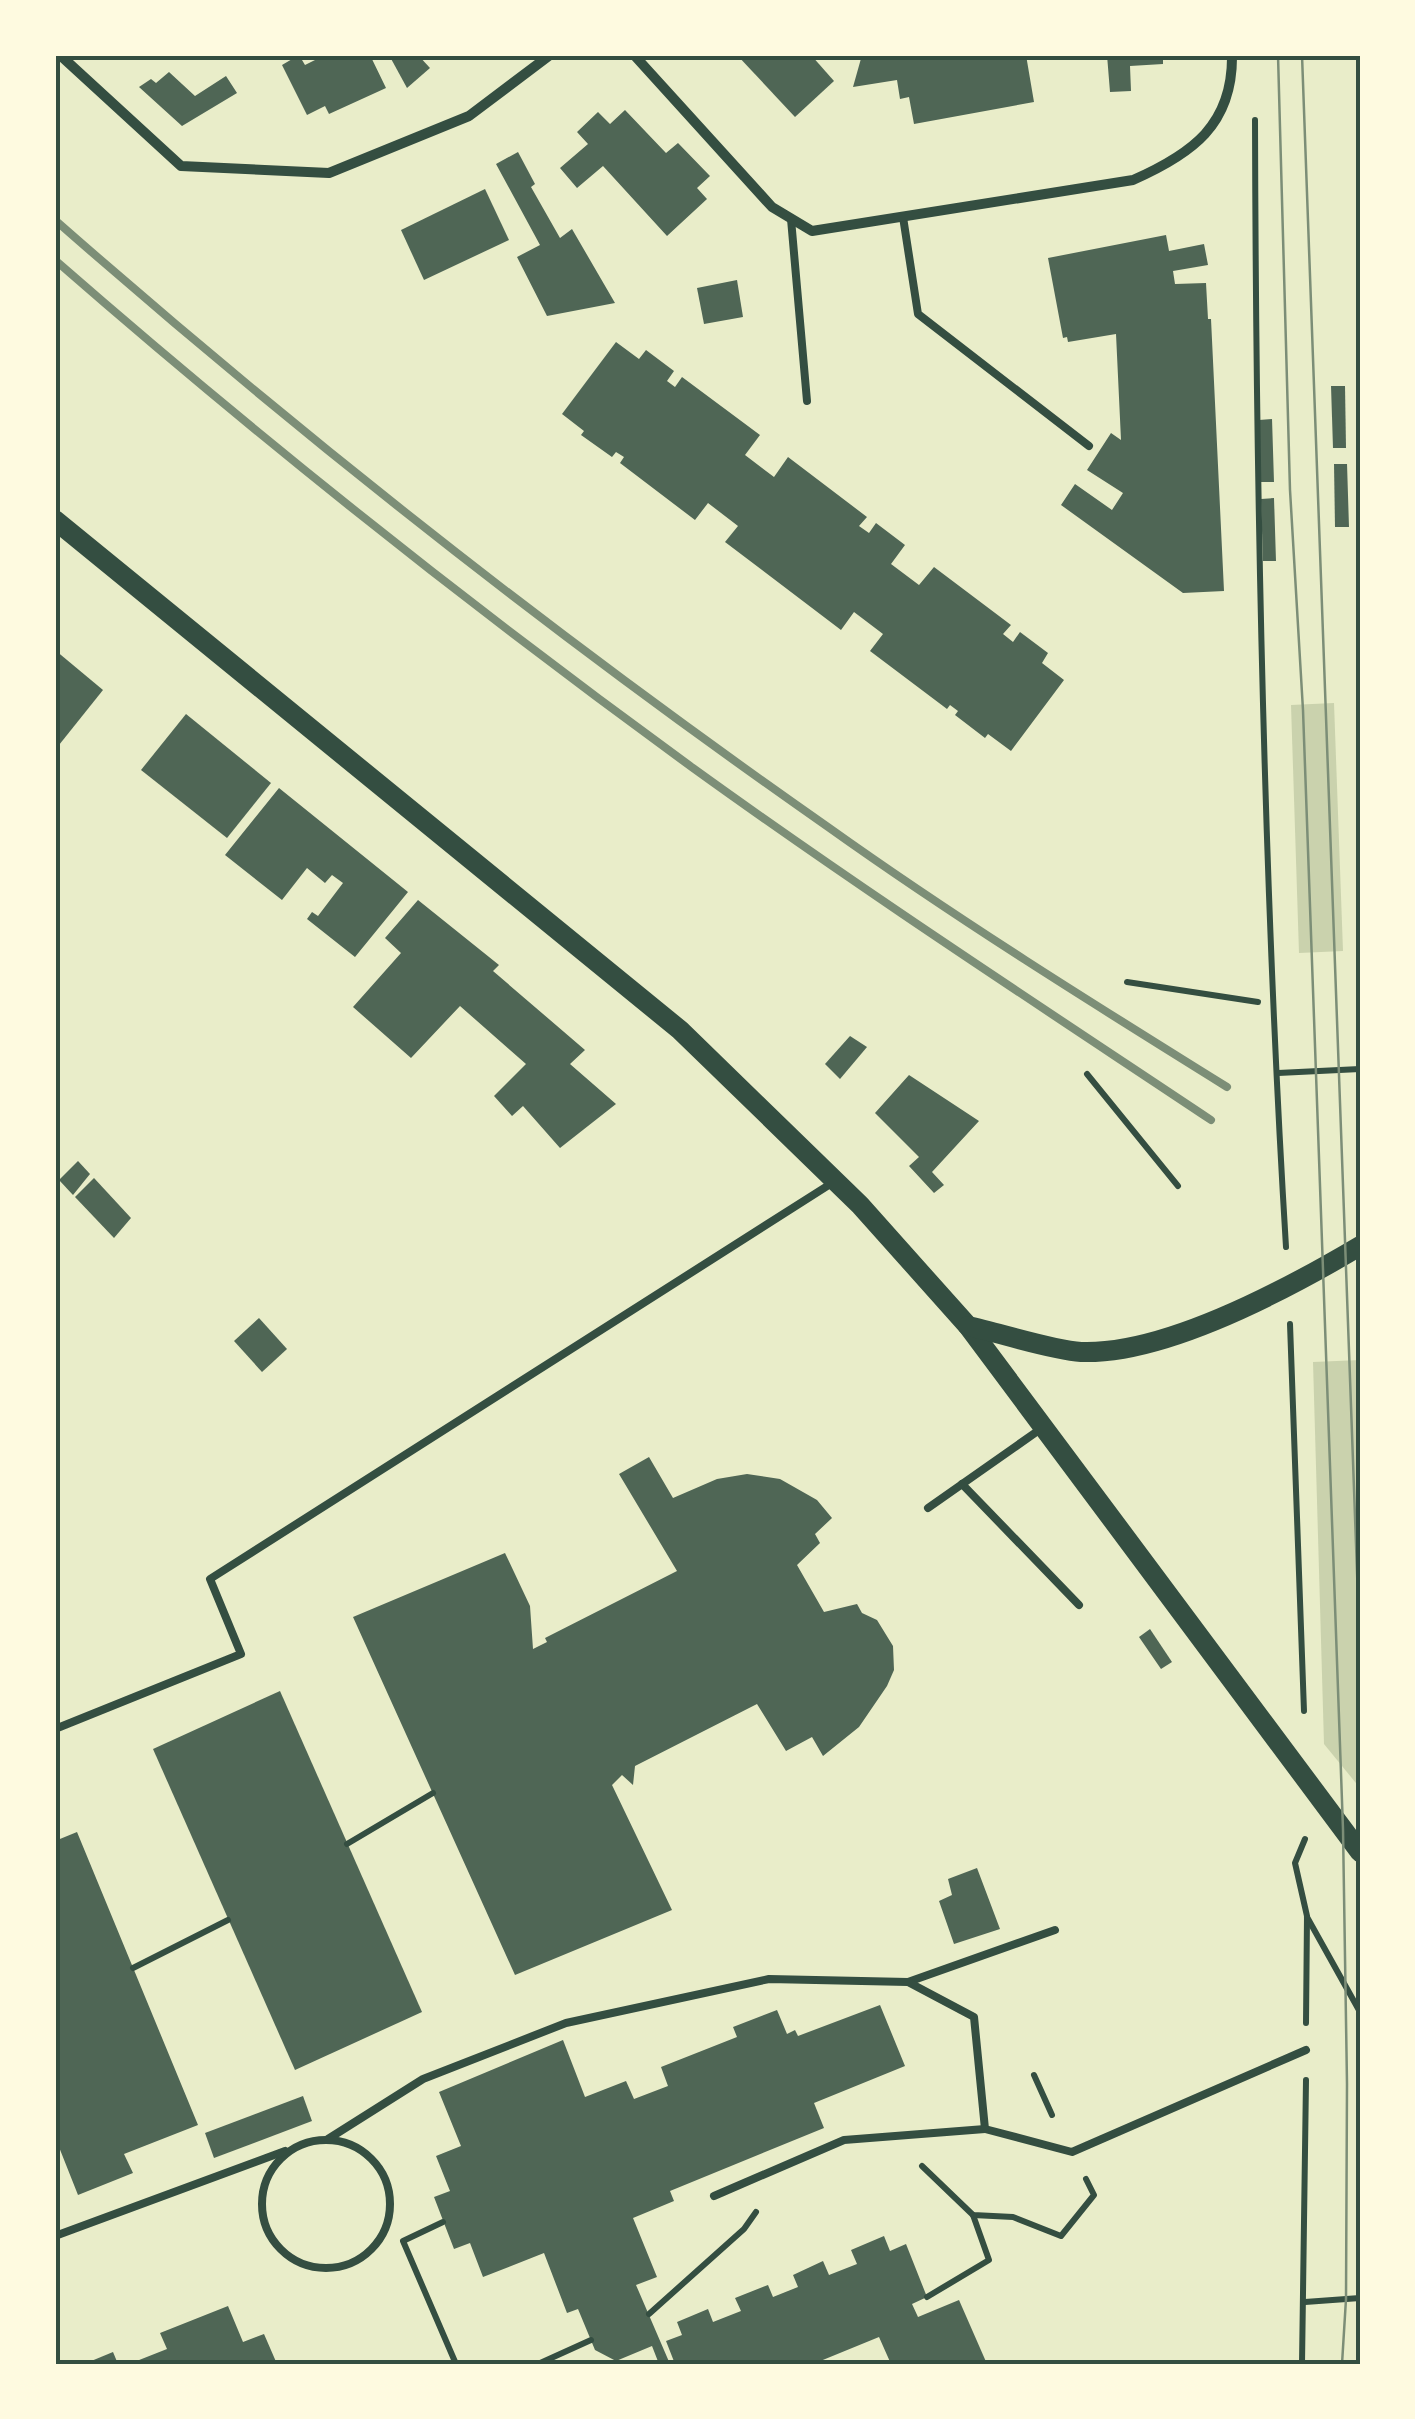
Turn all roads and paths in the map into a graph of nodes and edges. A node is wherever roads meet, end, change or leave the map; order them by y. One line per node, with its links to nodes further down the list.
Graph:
1 (60, 55): 2 (street)
2 (550, 55)
3 (634, 55): 7 (street)
4 (1232, 55): 6 (street)
5 (1255, 111): 14 (path)
6 (903, 217): 7 (street); 9 (lane)
7 (792, 218): 8 (lane)
8 (807, 401)
9 (1088, 446)
10 (55, 520): 16 (main road)
11 (1126, 982): 12 (path)
12 (1258, 1002)
13 (1360, 1069): 14 (path)
14 (1278, 1073): 18 (path)
15 (1088, 1074): 17 (path)
16 (836, 1181): 20 (main road); 27 (lane)
17 (1178, 1186)
18 (1286, 1238)
19 (1360, 1246): 20 (main road)
20 (968, 1326): 22 (main road)
21 (1290, 1338): 26 (path)
22 (1042, 1428): 23 (lane); 31 (main road)
23 (962, 1484): 24 (lane); 25 (lane)
24 (928, 1508)
25 (1079, 1606)
26 (1304, 1719)
27 (55, 1728)
28 (433, 1792): 30 (path)
29 (1305, 1840): 32 (path)
30 (347, 1844)
31 (1360, 1852)
32 (1306, 1916): 37 (path); 38 (path)
33 (228, 1920): 35 (path)
34 (1055, 1930): 36 (lane)
35 (133, 1968)
36 (908, 1982): 40 (lane); 41 (lane)
37 (1360, 2012)
38 (1306, 2050): 43 (lane); 52 (path)
39 (1034, 2076): 43 (path)
40 (985, 2130): 43 (lane); 44 (lane)
41 (328, 2139): 42 (lane); 42 (lane)
42 (294, 2148): 49 (lane)
43 (1072, 2152): 47 (path)
44 (788, 2164): 46 (lane); 53 (path)
45 (920, 2164): 47 (path)
46 (714, 2196)
47 (974, 2215): 50 (path)
48 (443, 2222): 55 (path)
49 (55, 2236)
50 (927, 2296)
51 (1360, 2298): 52 (path)
52 (1305, 2302): 57 (path)
53 (649, 2314)
54 (591, 2340): 56 (path)
55 (456, 2364)
56 (538, 2364)
57 (1302, 2364)

